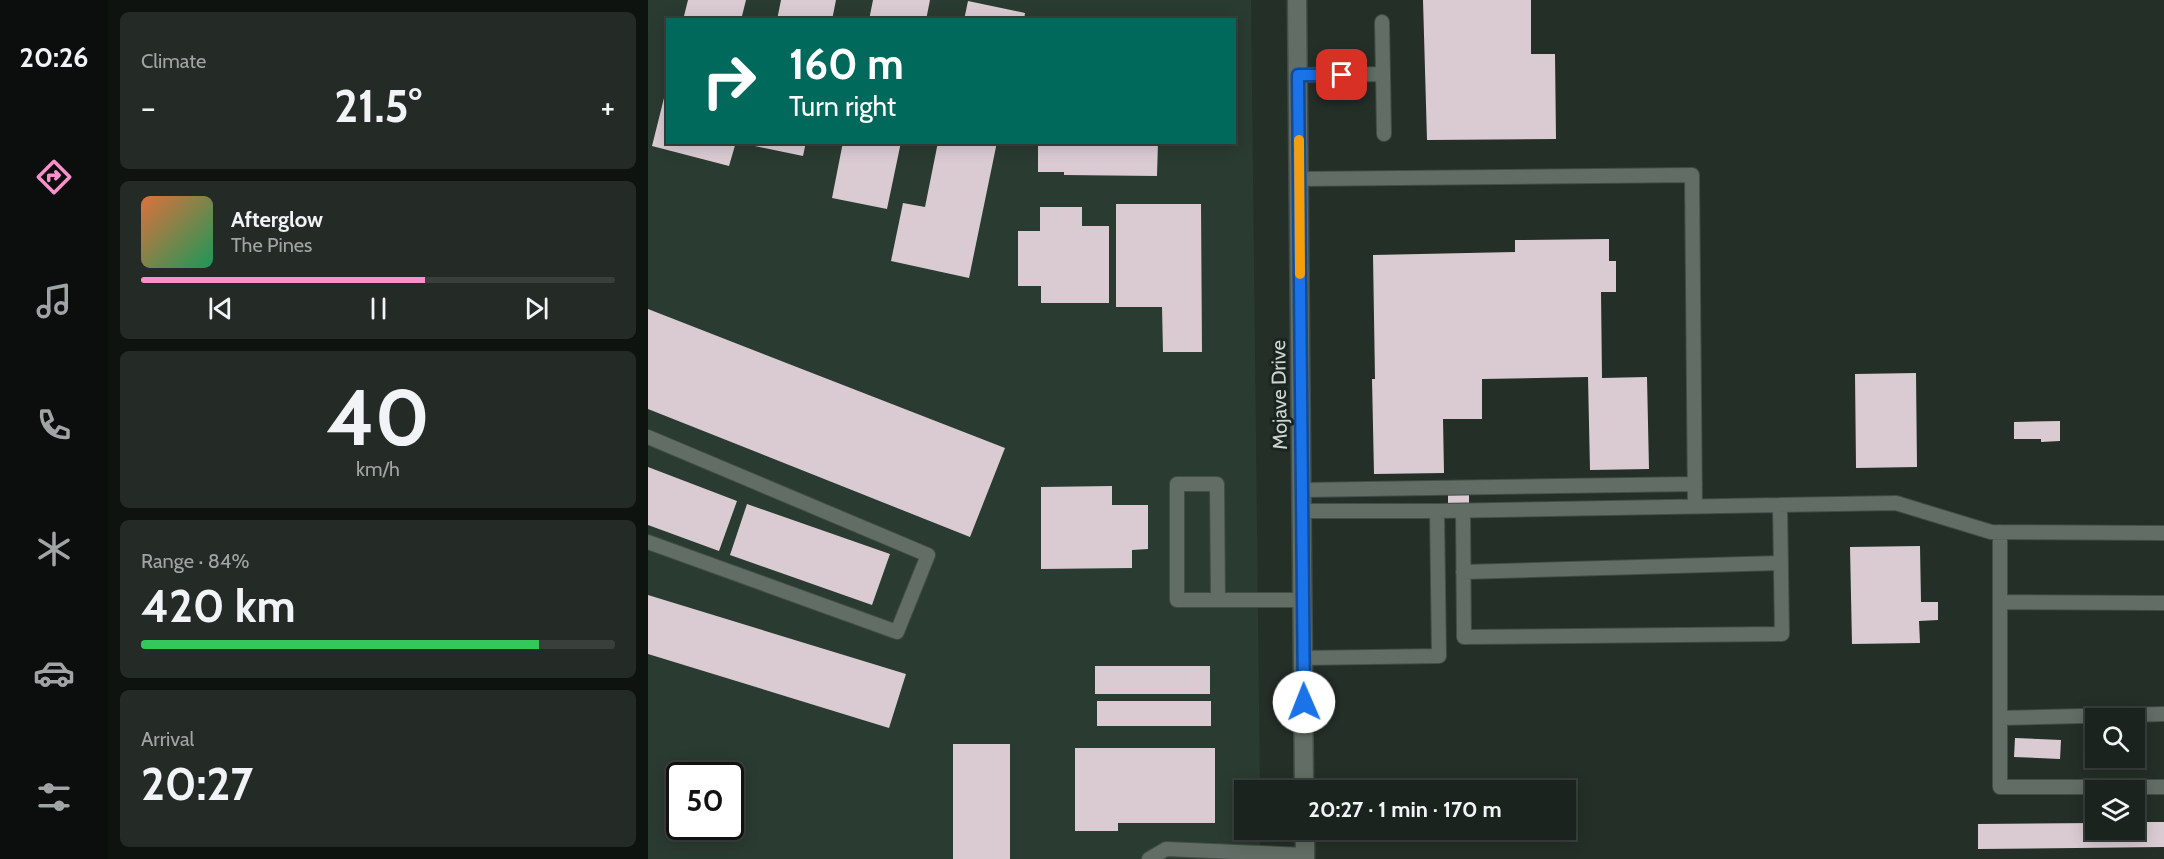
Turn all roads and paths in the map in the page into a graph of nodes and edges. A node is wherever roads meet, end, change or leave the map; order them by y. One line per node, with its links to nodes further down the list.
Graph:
1 (1297, 0): 4 (main road, Mojave Drive)
2 (1382, 22): 3 (lane)
3 (1383, 74): 4 (lane); 5 (lane)
4 (1298, 75): 6 (main road, Mojave Drive)
5 (1384, 134)
6 (1299, 179): 8 (lane); 9 (main road, Mojave Drive)
7 (648, 437): 17 (lane)
8 (1695, 484): 9 (lane); 11 (lane)
9 (1302, 490): 12 (main road, Mojave Drive)
10 (1780, 505): 11 (lane); 15 (lane); 18 (lane)
11 (1695, 506): 14 (lane)
12 (1302, 511): 13 (lane); 21 (main road, Mojave Drive)
13 (1437, 511): 14 (lane); 24 (lane)
14 (1463, 511): 19 (lane)
15 (2000, 532): 16 (lane); 22 (lane)
16 (2164, 533)
17 (648, 542)
18 (1781, 563): 19 (lane); 19 (lane)
19 (1463, 572)
20 (1218, 600): 20 (lane); 21 (lane)
21 (1303, 600): 24 (main road, Mojave Drive)
22 (2000, 602): 23 (lane); 26 (lane)
23 (2164, 603)
24 (1303, 658): 27 (main road, Mojave Drive)
25 (2164, 714): 26 (lane)
26 (2000, 718): 28 (lane)
27 (1304, 780)
28 (2164, 788)
29 (1305, 840): 30 (main road)
30 (1305, 857): 31 (lane)
31 (1149, 859)

